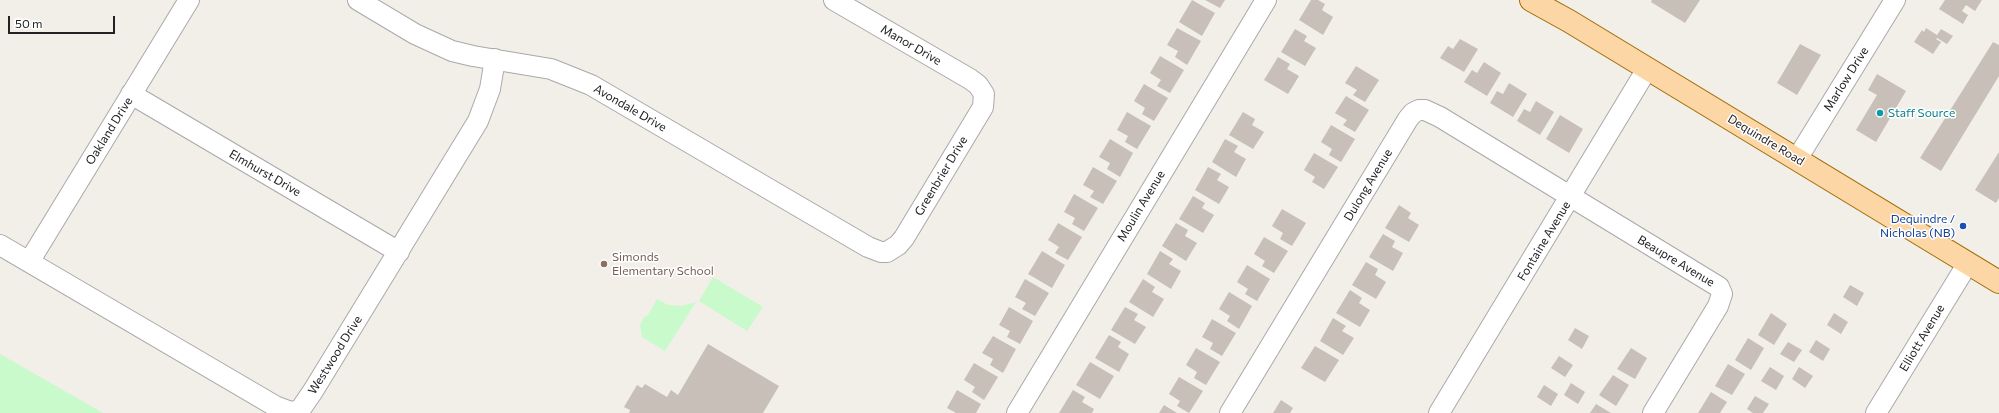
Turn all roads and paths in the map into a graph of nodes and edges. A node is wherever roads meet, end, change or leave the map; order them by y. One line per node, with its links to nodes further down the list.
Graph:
1 (188, 0): 9 (street, Oakland Drive)
2 (358, 0): 7 (street, Avondale Drive)
3 (834, 0): 10 (street, Manor Drive)
4 (1266, 0): 19 (street, Moulin Avenue)
5 (1531, 0): 8 (main road, Dequindre Road)
6 (1895, 0): 11 (street, Marlow Drive)
7 (495, 59): 14 (street, Westwood Drive); 15 (street, Avondale Drive)
8 (1647, 69): 11 (main road, Dequindre Road); 12 (street, Fontaine Avenue)
9 (131, 94): 14 (street, Elmhurst Drive); 16 (street, Oakland Drive)
10 (984, 94): 15 (street, Greenbrier Drive)
11 (1797, 159): 17 (main road, Dequindre Road)
12 (1570, 197): 20 (street, Dulong Avenue); 21 (street, Fontaine Avenue); 22 (street, Beaupre Avenue)
13 (0, 245): 16 (street, Westwood Drive)
14 (399, 252): 16 (street, Westwood Drive)
15 (887, 252)
16 (29, 262)
17 (1968, 262): 18 (main road, Dequindre Road); 23 (street, Elliott Avenue)
18 (1999, 282)
19 (1017, 413)
20 (1230, 413)
21 (1439, 413)
22 (1653, 413)
23 (1876, 413)

